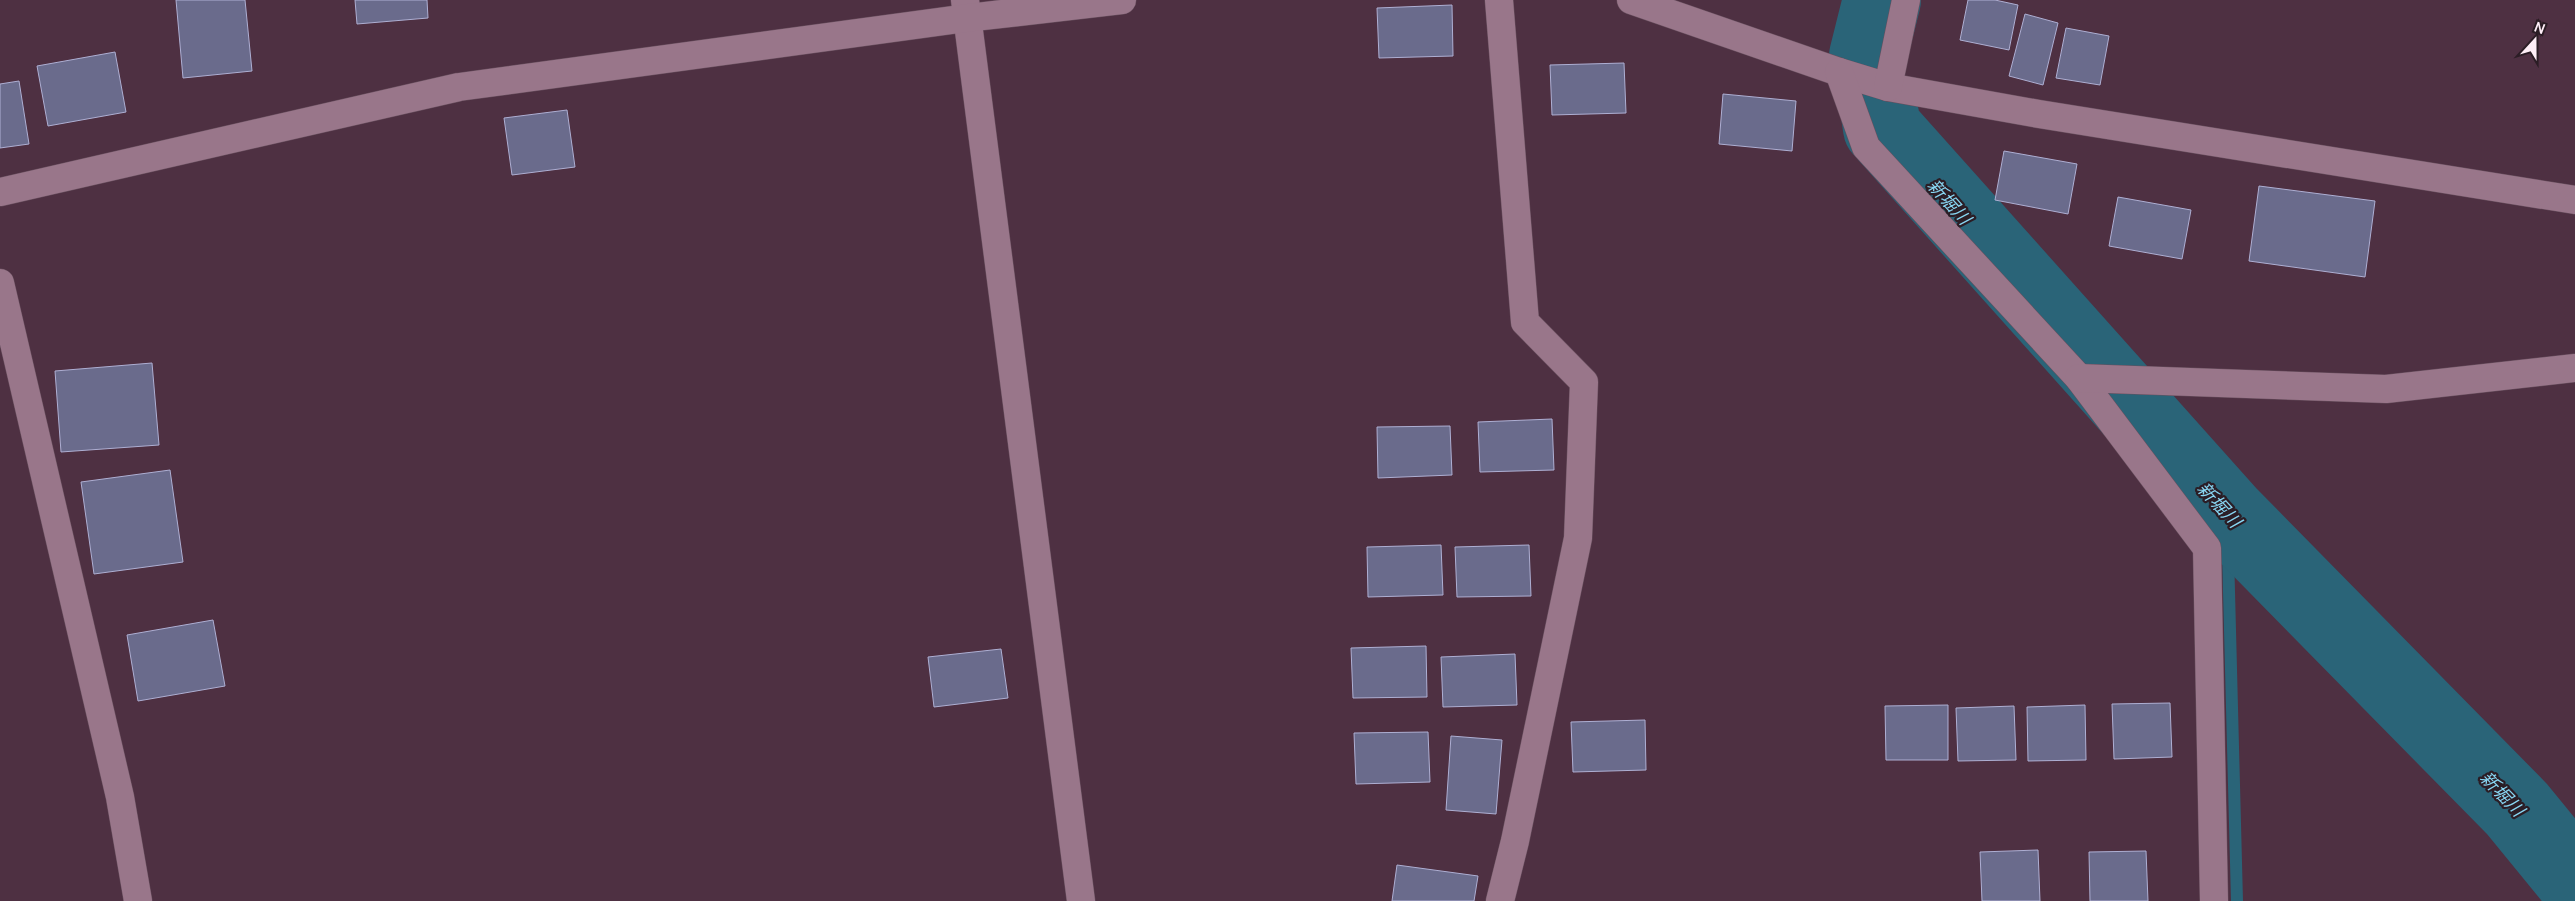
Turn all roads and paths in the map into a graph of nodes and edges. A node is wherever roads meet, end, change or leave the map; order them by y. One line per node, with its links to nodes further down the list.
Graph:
1 (1122, 0): 5 (street)
2 (1498, 0): 15 (street)
3 (1631, 0): 6 (street)
4 (1906, 0): 7 (street)
5 (966, 9): 8 (street); 14 (street)
6 (1839, 72): 7 (street); 12 (street)
7 (1888, 87): 9 (street)
8 (0, 192)
9 (2575, 200)
10 (0, 283): 13 (street)
11 (2575, 368): 12 (street)
12 (2081, 378): 16 (street)
13 (138, 901)
14 (1081, 901)
15 (1500, 901)
16 (2214, 901)

